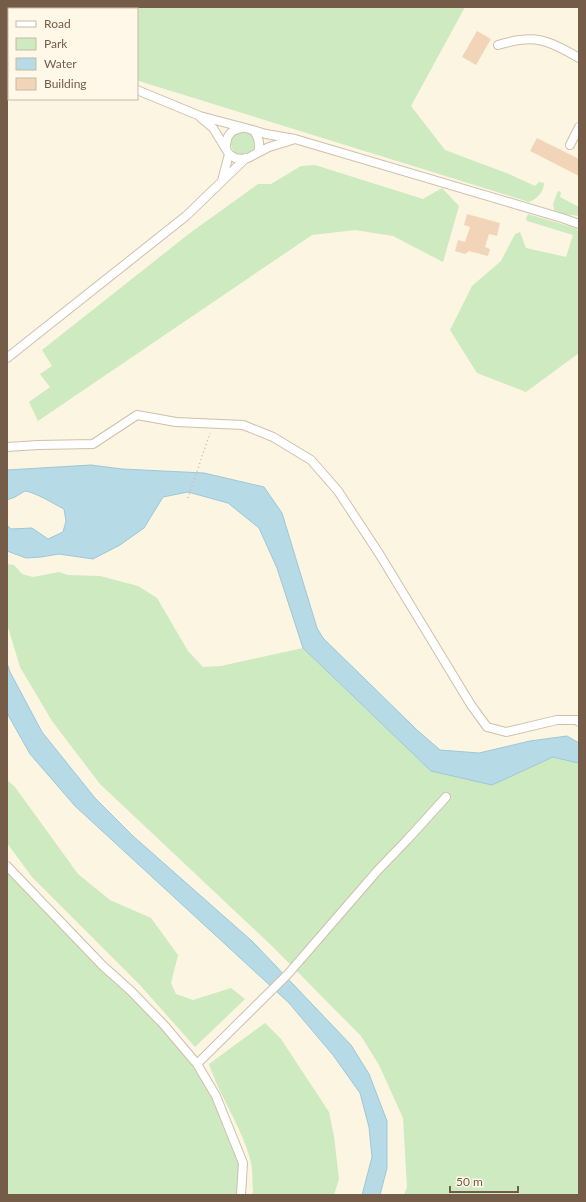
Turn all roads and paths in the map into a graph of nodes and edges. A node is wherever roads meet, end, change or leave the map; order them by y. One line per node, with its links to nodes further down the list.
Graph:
1 (498, 45): 2 (street)
2 (579, 58)
3 (138, 90): 4 (street)
4 (200, 116): 6 (street); 10 (street)
5 (579, 127): 9 (street)
6 (243, 128): 7 (street); 10 (street)
7 (254, 131): 8 (street); 11 (street)
8 (295, 139): 11 (street); 14 (street)
9 (570, 145)
10 (228, 151): 12 (street); 13 (street)
11 (258, 152): 12 (street)
12 (246, 158): 13 (street)
13 (222, 182): 15 (street)
14 (579, 224)
15 (7, 358)
16 (213, 423): 17 (street); 18 (path); 19 (street)
17 (7, 447)
18 (188, 498)
19 (579, 722)
20 (446, 797): 22 (street)
21 (7, 866): 22 (street)
22 (198, 1064): 23 (street)
23 (242, 1195)

